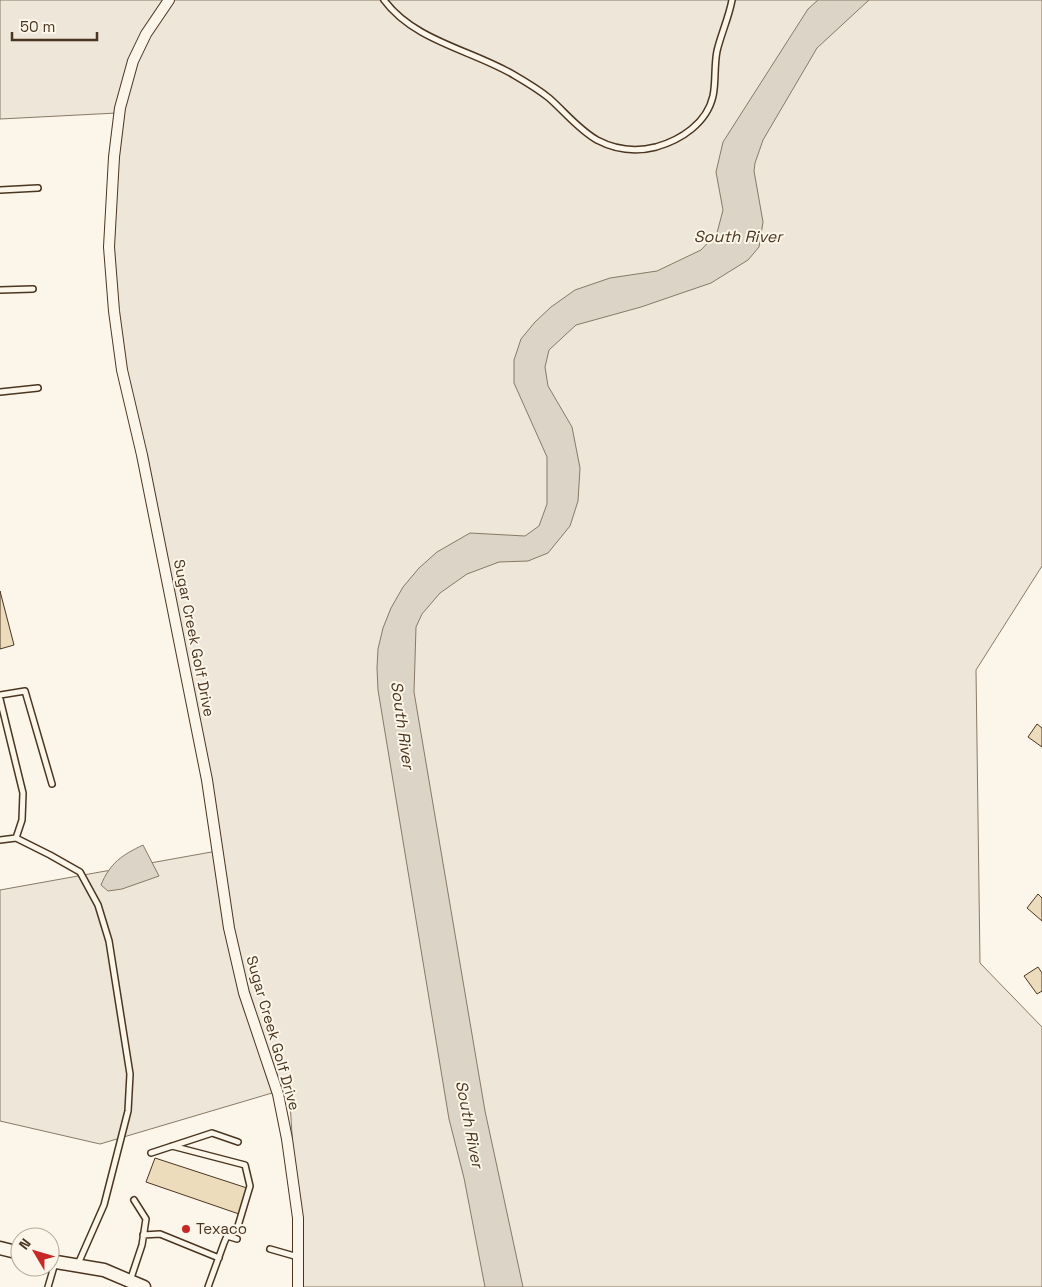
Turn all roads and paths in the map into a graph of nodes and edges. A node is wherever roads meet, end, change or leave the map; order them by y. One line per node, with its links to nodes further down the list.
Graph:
1 (169, 0): 22 (street, Sugar Creek Golf Drive)
2 (384, 0): 3 (lane)
3 (732, 0)
4 (38, 188): 5 (lane)
5 (0, 190)
6 (34, 289): 7 (lane)
7 (0, 290)
8 (38, 388): 9 (lane)
9 (0, 392)
10 (0, 697): 11 (lane); 12 (lane)
11 (52, 784)
12 (16, 838): 13 (lane); 25 (lane)
13 (0, 840)
14 (238, 1142): 15 (lane)
15 (172, 1146): 16 (lane); 19 (lane)
16 (152, 1153)
17 (134, 1200): 18 (lane)
18 (144, 1235): 23 (lane); 26 (lane)
19 (228, 1236): 20 (lane); 23 (lane)
20 (237, 1240)
21 (270, 1249): 22 (lane)
22 (298, 1257): 29 (street, Sugar Creek Golf Drive)
23 (219, 1258): 28 (lane)
24 (60, 1263): 25 (street)
25 (78, 1266): 26 (street)
26 (130, 1281): 27 (street)
27 (144, 1287)
28 (208, 1287)
29 (298, 1287)

